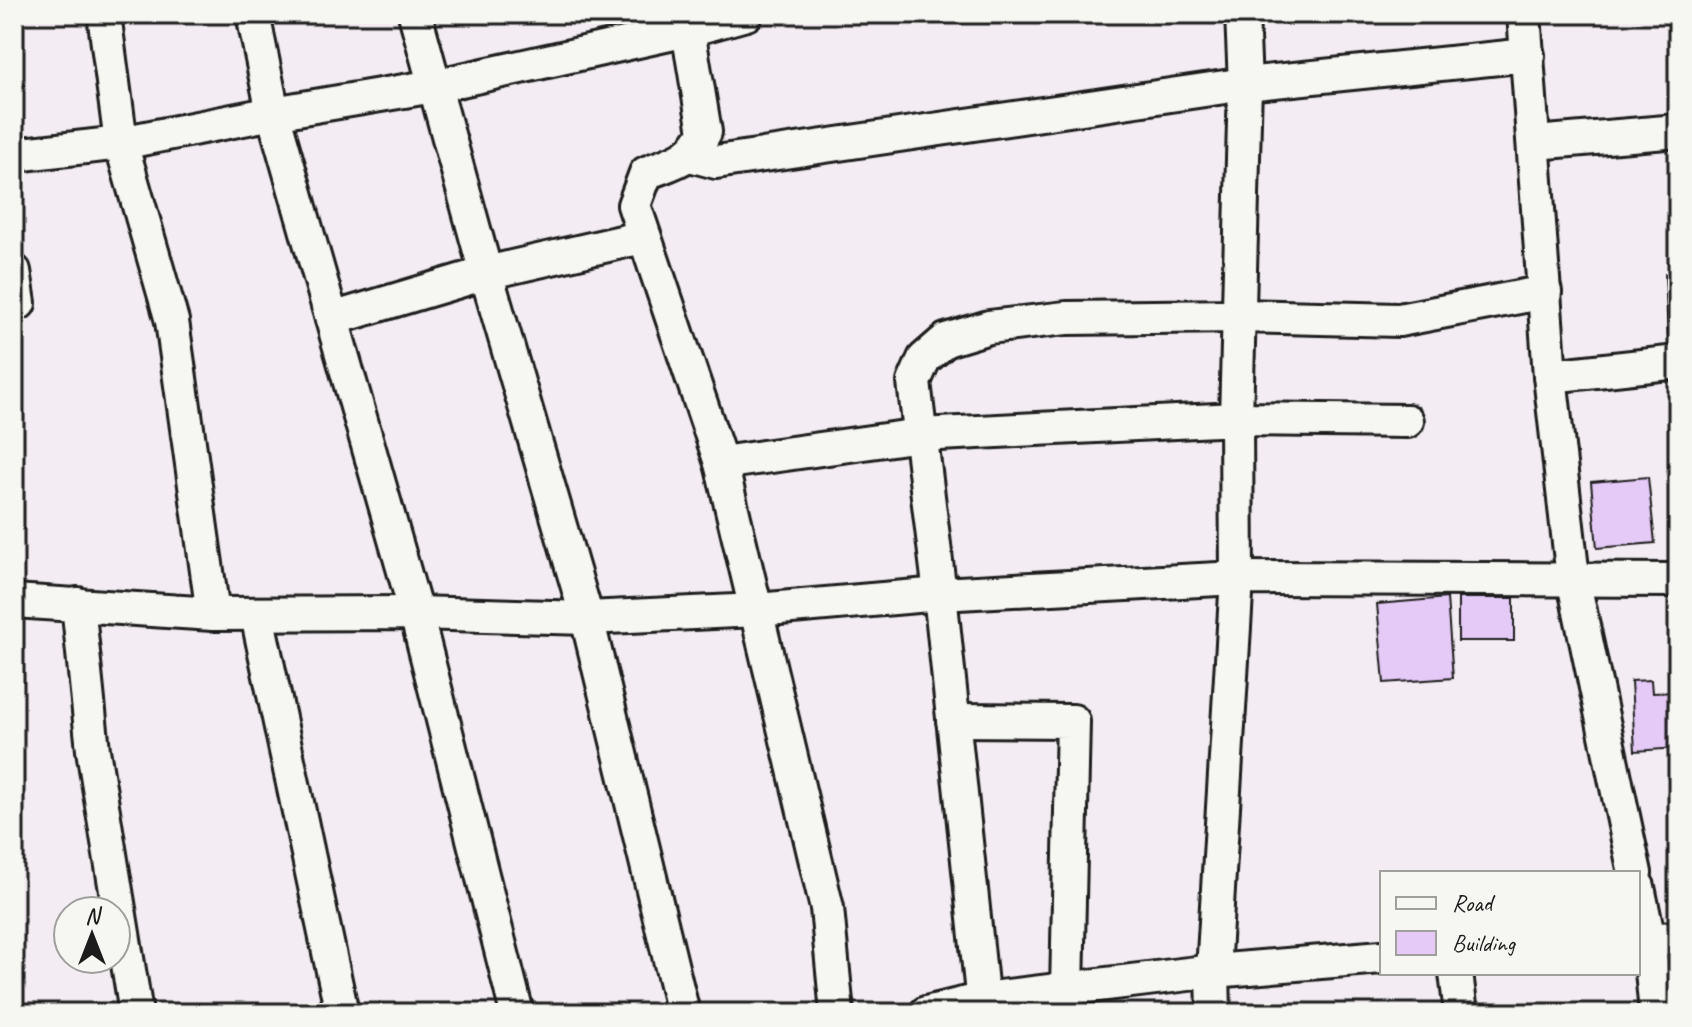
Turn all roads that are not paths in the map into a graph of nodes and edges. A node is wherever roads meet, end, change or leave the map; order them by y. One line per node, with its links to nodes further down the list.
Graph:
1 (104, 14): 13 (street)
2 (253, 14): 11 (street)
3 (415, 14): 10 (street)
4 (746, 14): 7 (street)
5 (1242, 14): 9 (street)
6 (1524, 14): 8 (street)
7 (688, 30): 10 (street); 16 (street)
8 (1528, 55): 9 (street); 14 (street)
9 (1245, 84): 16 (street); 22 (street)
10 (434, 86): 11 (street); 19 (street)
11 (273, 113): 13 (street); 23 (street)
12 (1678, 131): 14 (street)
13 (121, 143): 15 (street); 38 (street)
14 (1535, 143): 20 (street)
15 (14, 155)
16 (690, 155): 17 (street)
17 (643, 237): 19 (street); 29 (street)
18 (14, 271): 21 (street)
19 (486, 273): 23 (street); 40 (street)
20 (1545, 292): 22 (street); 25 (street)
21 (19, 303)
22 (1240, 316): 26 (street); 28 (street)
23 (332, 319): 37 (street)
24 (1678, 362): 25 (street)
25 (1550, 376): 31 (street)
26 (1236, 419): 27 (street); 28 (street); 30 (street)
27 (1407, 421)
28 (920, 435): 29 (street); 33 (street)
29 (721, 463): 36 (street)
30 (1237, 578): 31 (street); 33 (street); 46 (street)
31 (1573, 578): 32 (street); 42 (street)
32 (1678, 580)
33 (940, 594): 36 (street); 41 (street)
34 (14, 601): 35 (street)
35 (78, 604): 38 (street); 50 (street)
36 (757, 610): 40 (street); 54 (street)
37 (416, 613): 39 (street); 40 (street); 52 (street)
38 (213, 614): 39 (street)
39 (257, 615): 51 (street)
40 (587, 618): 53 (street)
41 (953, 720): 48 (street); 49 (street)
42 (1635, 871)
43 (1640, 893): 44 (street)
44 (1655, 939): 58 (street)
45 (1380, 957): 46 (street)
46 (1213, 971): 48 (street); 56 (street)
47 (1456, 975): 57 (street)
48 (1067, 989): 49 (street)
49 (984, 1006): 55 (street)
50 (136, 1013)
51 (342, 1013)
52 (517, 1013)
53 (683, 1013)
54 (837, 1013)
55 (926, 1013)
56 (1214, 1013)
57 (1461, 1013)
58 (1656, 1013)

